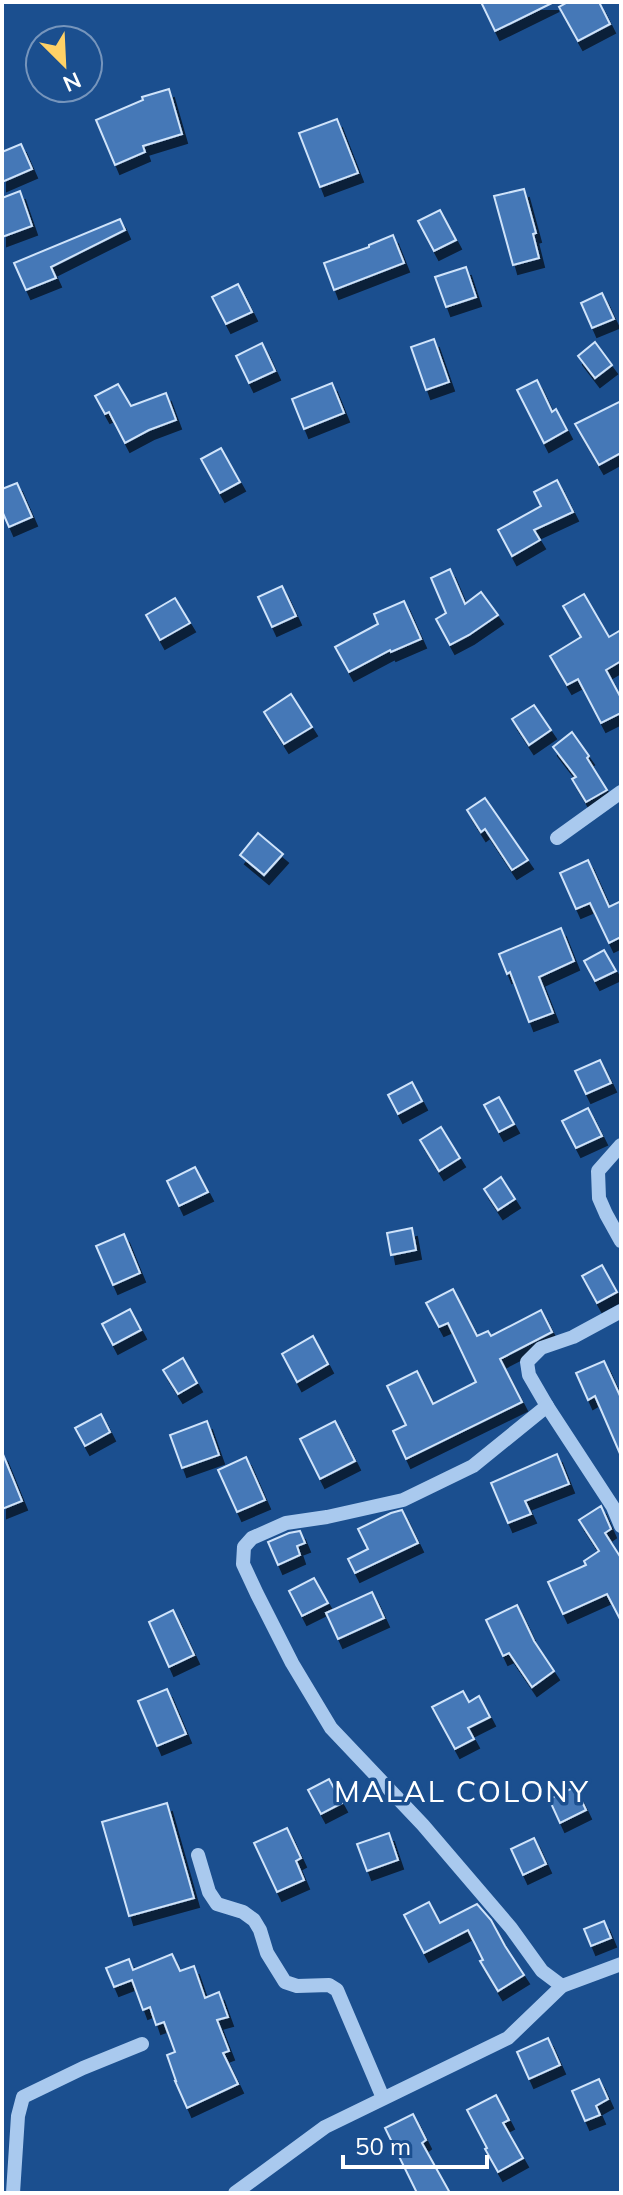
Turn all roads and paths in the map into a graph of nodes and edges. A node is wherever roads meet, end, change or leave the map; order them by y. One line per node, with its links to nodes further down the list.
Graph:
1 (621, 792): 2 (street)
2 (557, 838)
3 (621, 1145): 4 (street)
4 (621, 1241)
5 (621, 1311): 6 (street)
6 (547, 1406): 7 (street); 10 (street)
7 (621, 1526)
8 (198, 1855): 12 (street)
9 (621, 1964): 10 (street)
10 (562, 1986): 12 (street)
11 (142, 2044): 13 (street)
12 (383, 2098): 14 (street)
13 (13, 2193)
14 (235, 2193)

